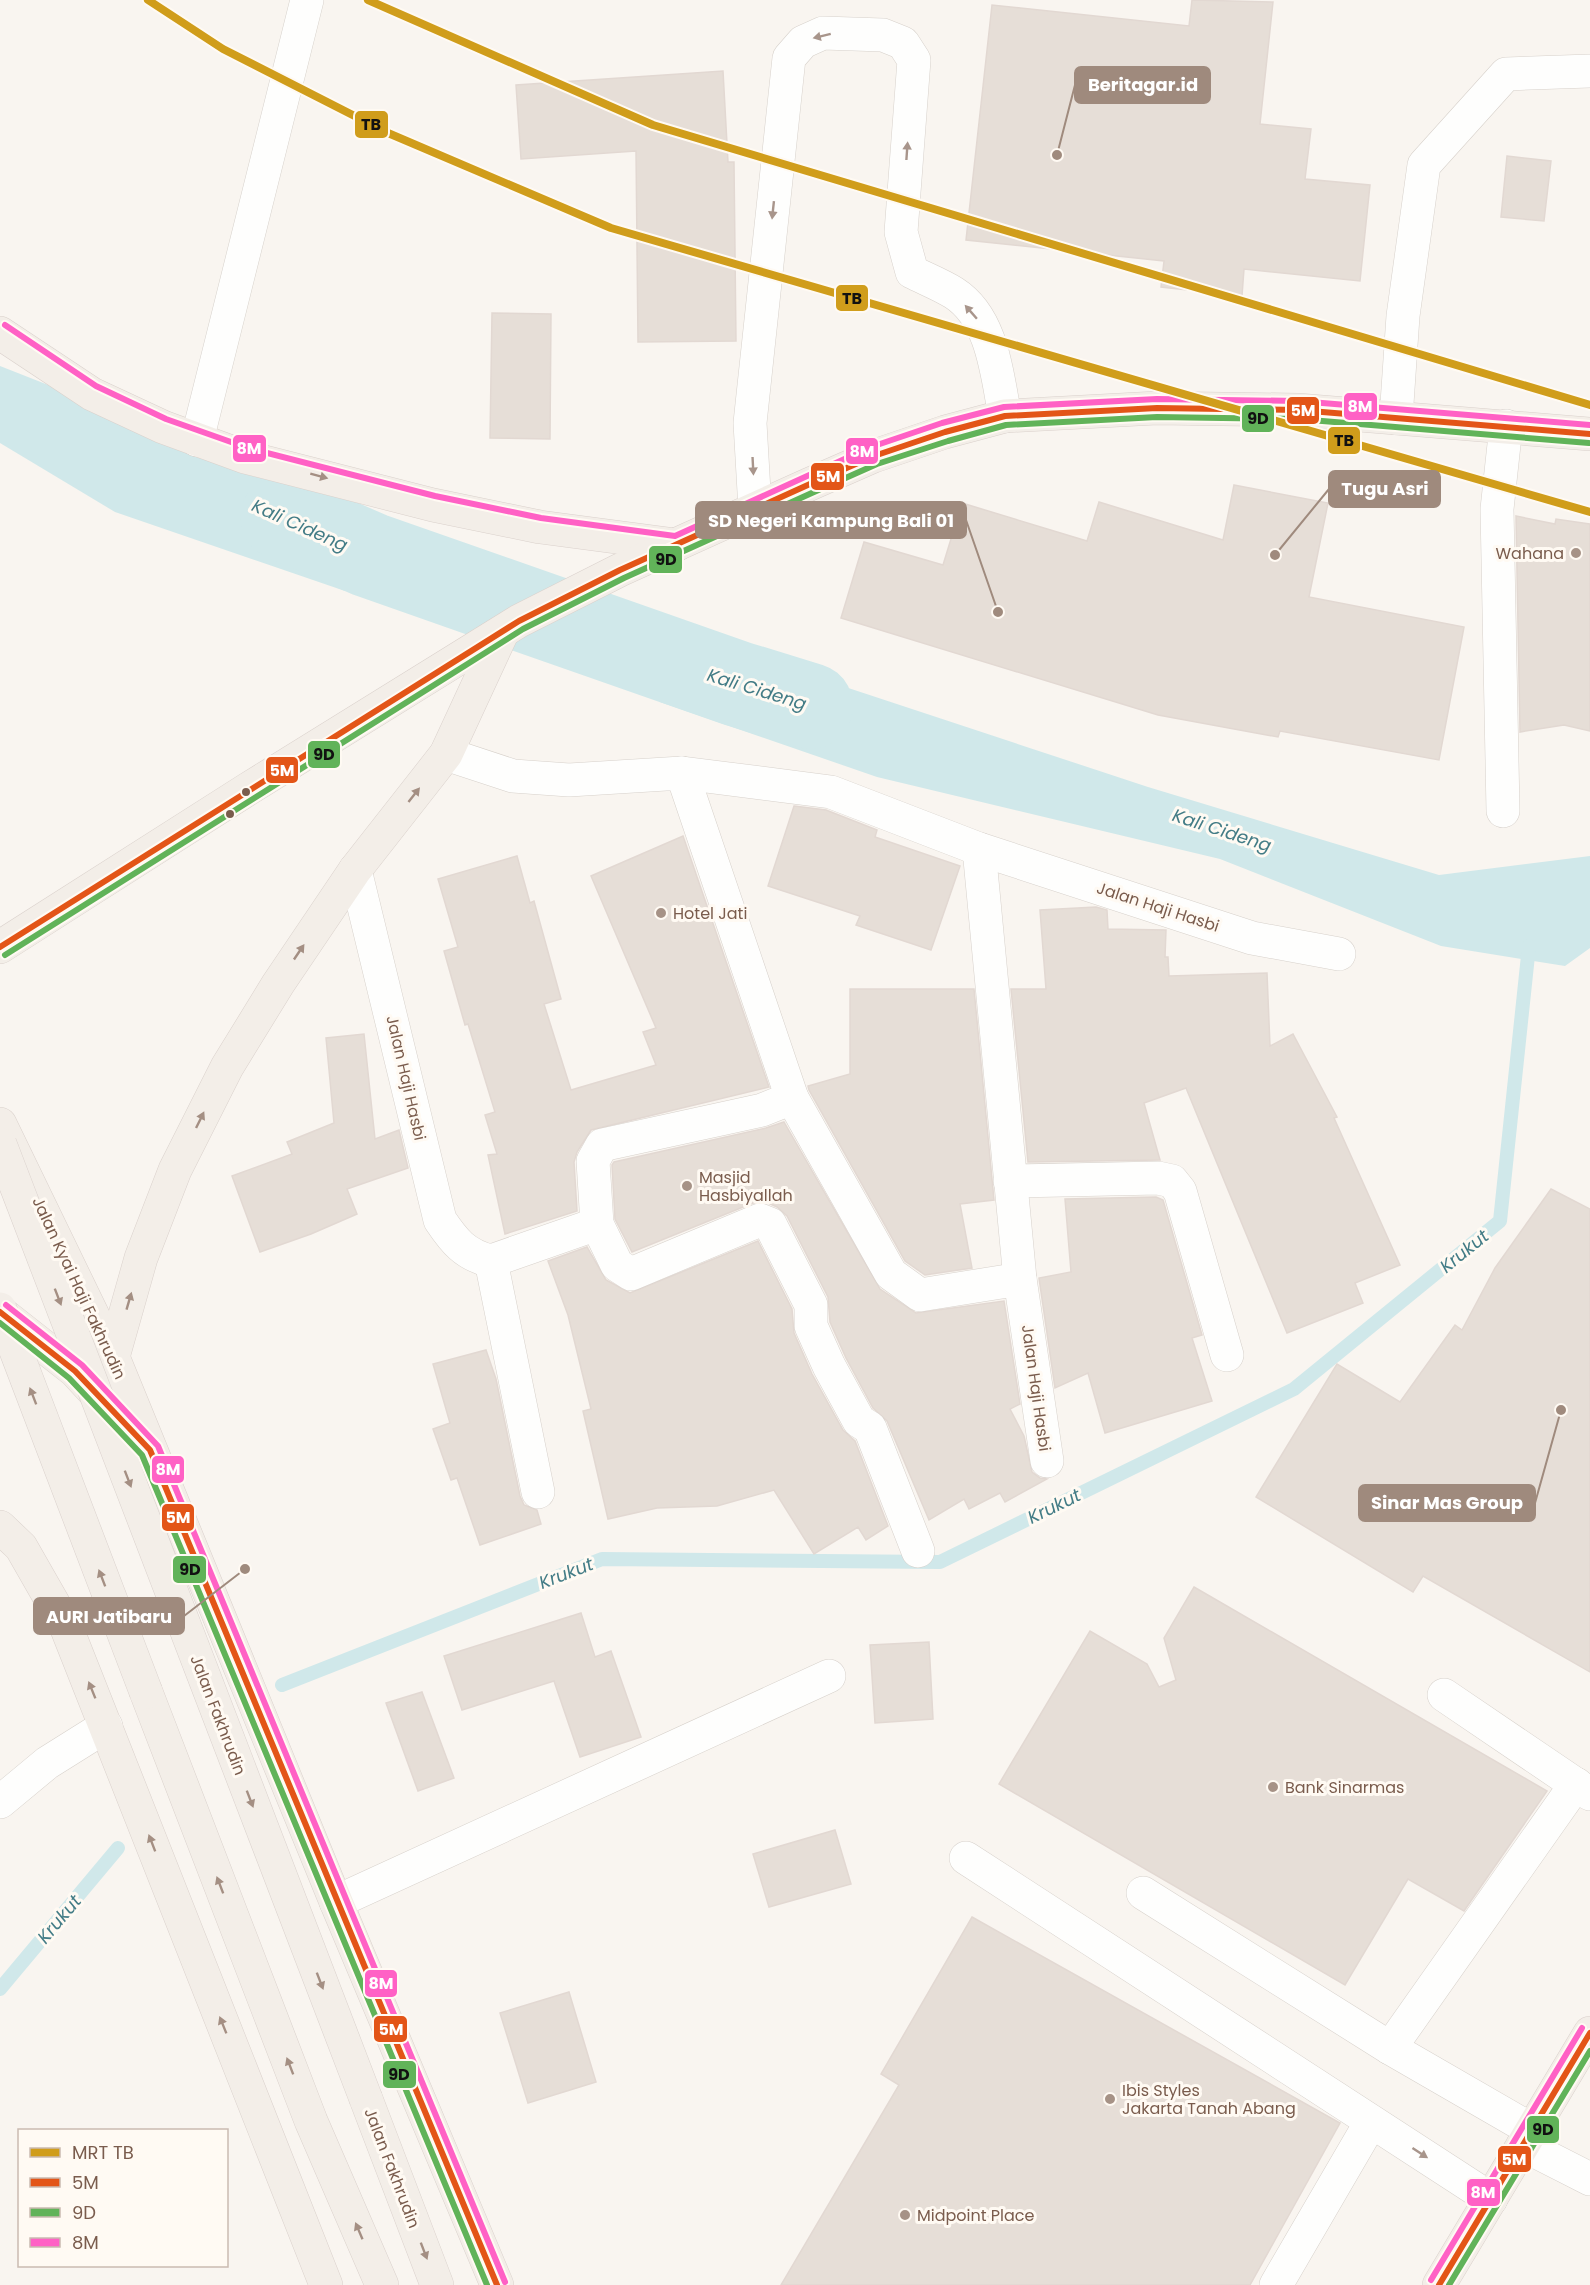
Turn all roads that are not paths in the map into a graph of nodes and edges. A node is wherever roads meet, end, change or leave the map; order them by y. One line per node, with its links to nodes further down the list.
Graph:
1 (306, 0): 8 (street)
2 (1590, 71): 5 (street)
3 (0, 333): 8 (main road)
4 (1005, 416): 5 (main road); 9 (main road); 9 (street, one-way to 9)
5 (1396, 418): 6 (main road)
6 (1506, 426): 7 (main road); 14 (street)
7 (1590, 434)
8 (197, 440): 10 (main road, one-way to 10)
9 (755, 509): 10 (main road)
10 (676, 545): 11 (main road)
11 (511, 627): 12 (main road); 17 (main road)
12 (446, 754): 13 (street, Jalan Haji Hasbi); 16 (main road, one-way to 12)
13 (682, 773): 15 (street, Jalan Haji Hasbi); 19 (street)
14 (1503, 810)
15 (979, 849): 18 (street, Jalan Haji Hasbi); 22 (street, Jalan Haji Hasbi)
16 (356, 870): 24 (street, Jalan Haji Hasbi); 28 (main road, one-way to 16)
17 (0, 947)
18 (1339, 954)
19 (792, 1098): 23 (street); 25 (street)
20 (0, 1124): 28 (main road, Jalan Kyai Haji Fakhrudin)
21 (0, 1144): 50 (main road, Jalan Fakhrudin, one-way to 50, bridge)
22 (1010, 1181): 25 (street, Jalan Haji Hasbi); 27 (street)
23 (597, 1224): 24 (street); 33 (street)
24 (491, 1262): 31 (street)
25 (1020, 1279): 30 (street, Jalan Haji Hasbi)
26 (0, 1311): 29 (main road); 49 (main road, one-way to 26, bridge)
27 (1227, 1355)
28 (112, 1357): 29 (main road, Jalan Kyai Haji Fakhrudin)
29 (150, 1450): 41 (main road, Jalan Kyai Haji Fakhrudin)
30 (1047, 1461)
31 (538, 1492)
32 (0, 1527): 36 (main road, one-way to 32)
33 (918, 1551)
34 (829, 1676): 41 (street)
35 (1444, 1695): 37 (street)
36 (106, 1726): 38 (street); 48 (main road, one-way to 36)
37 (1583, 1789): 43 (street)
38 (0, 1802)
39 (966, 1858): 44 (street)
40 (1143, 1893): 43 (street)
41 (336, 1902): 51 (main road, Jalan Kyai Haji Fakhrudin)
42 (1590, 2033): 45 (main road)
43 (1390, 2048): 45 (street)
44 (1371, 2122): 47 (street, one-way to 47); 52 (street)
45 (1528, 2138): 46 (street); 47 (main road)
46 (1590, 2179)
47 (1491, 2199): 53 (main road)
48 (326, 2285)
49 (382, 2285)
50 (437, 2285)
51 (497, 2285)
52 (1276, 2285)
53 (1439, 2285)

